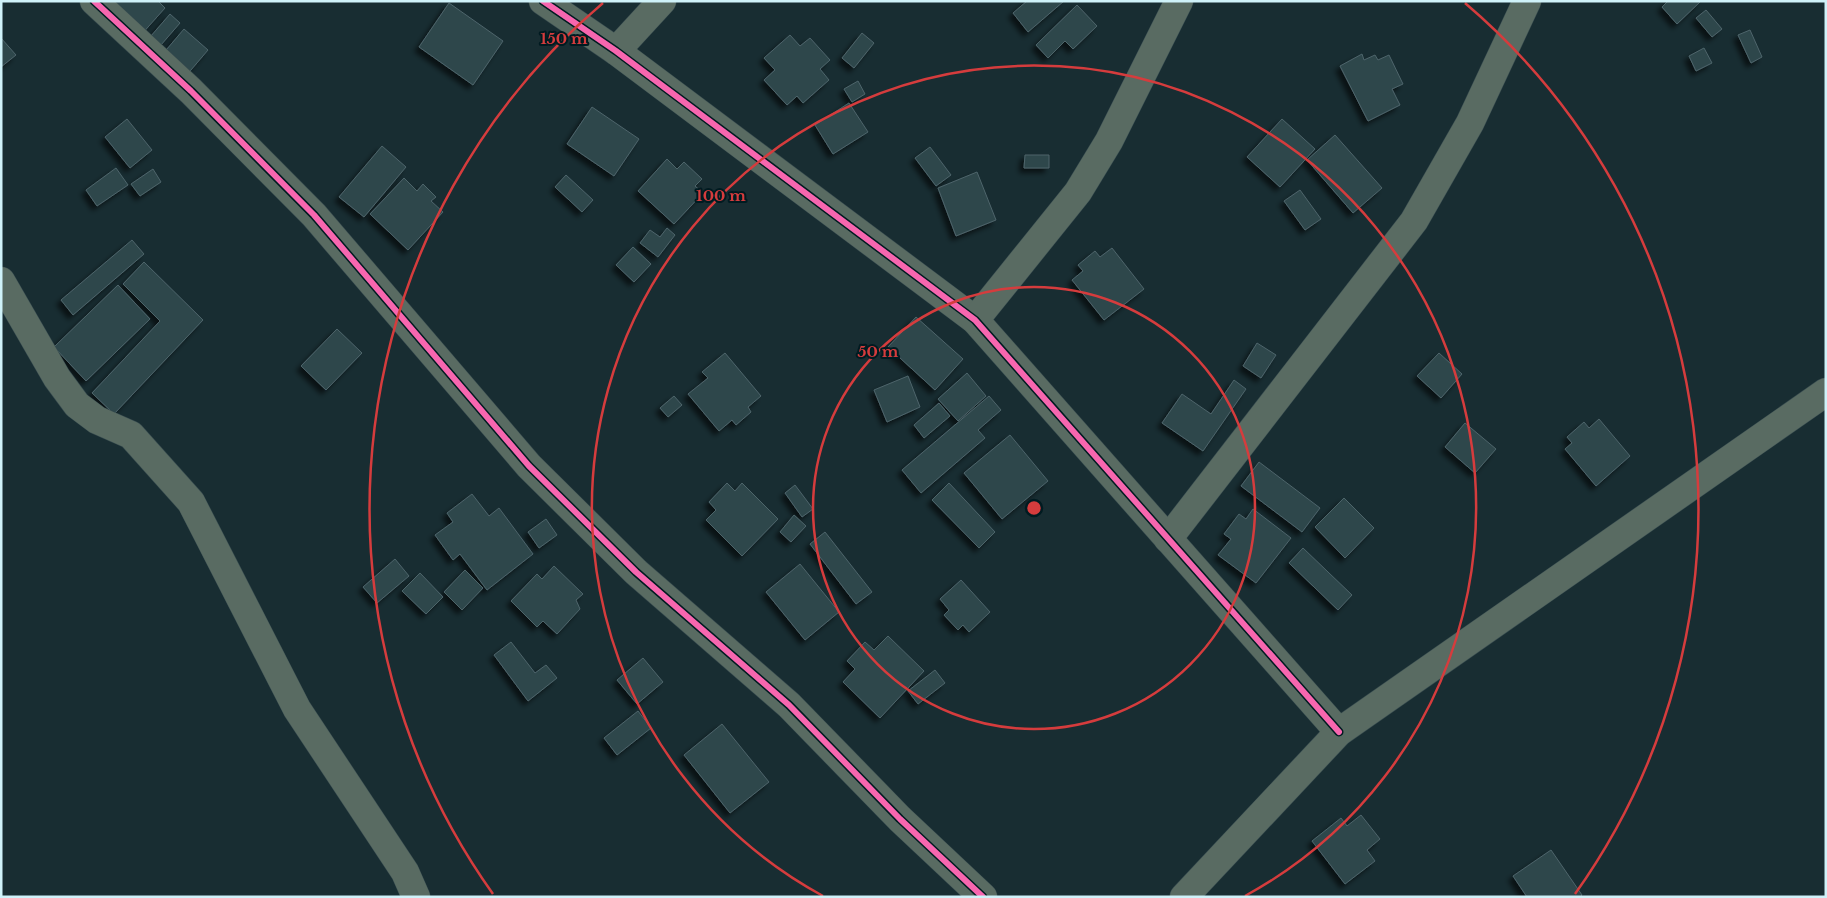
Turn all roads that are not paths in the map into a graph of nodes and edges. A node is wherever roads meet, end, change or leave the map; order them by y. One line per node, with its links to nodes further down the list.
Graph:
1 (94, 1): 13 (street)
2 (543, 1): 6 (street)
3 (662, 1): 6 (street)
4 (1178, 1): 8 (street)
5 (1527, 1): 10 (street)
6 (616, 51): 8 (street)
7 (1, 281): 12 (street)
8 (975, 320): 10 (street)
9 (1826, 392): 11 (street)
10 (1168, 539): 11 (street)
11 (1339, 732): 14 (street)
12 (416, 897)
13 (983, 897)
14 (1184, 897)

